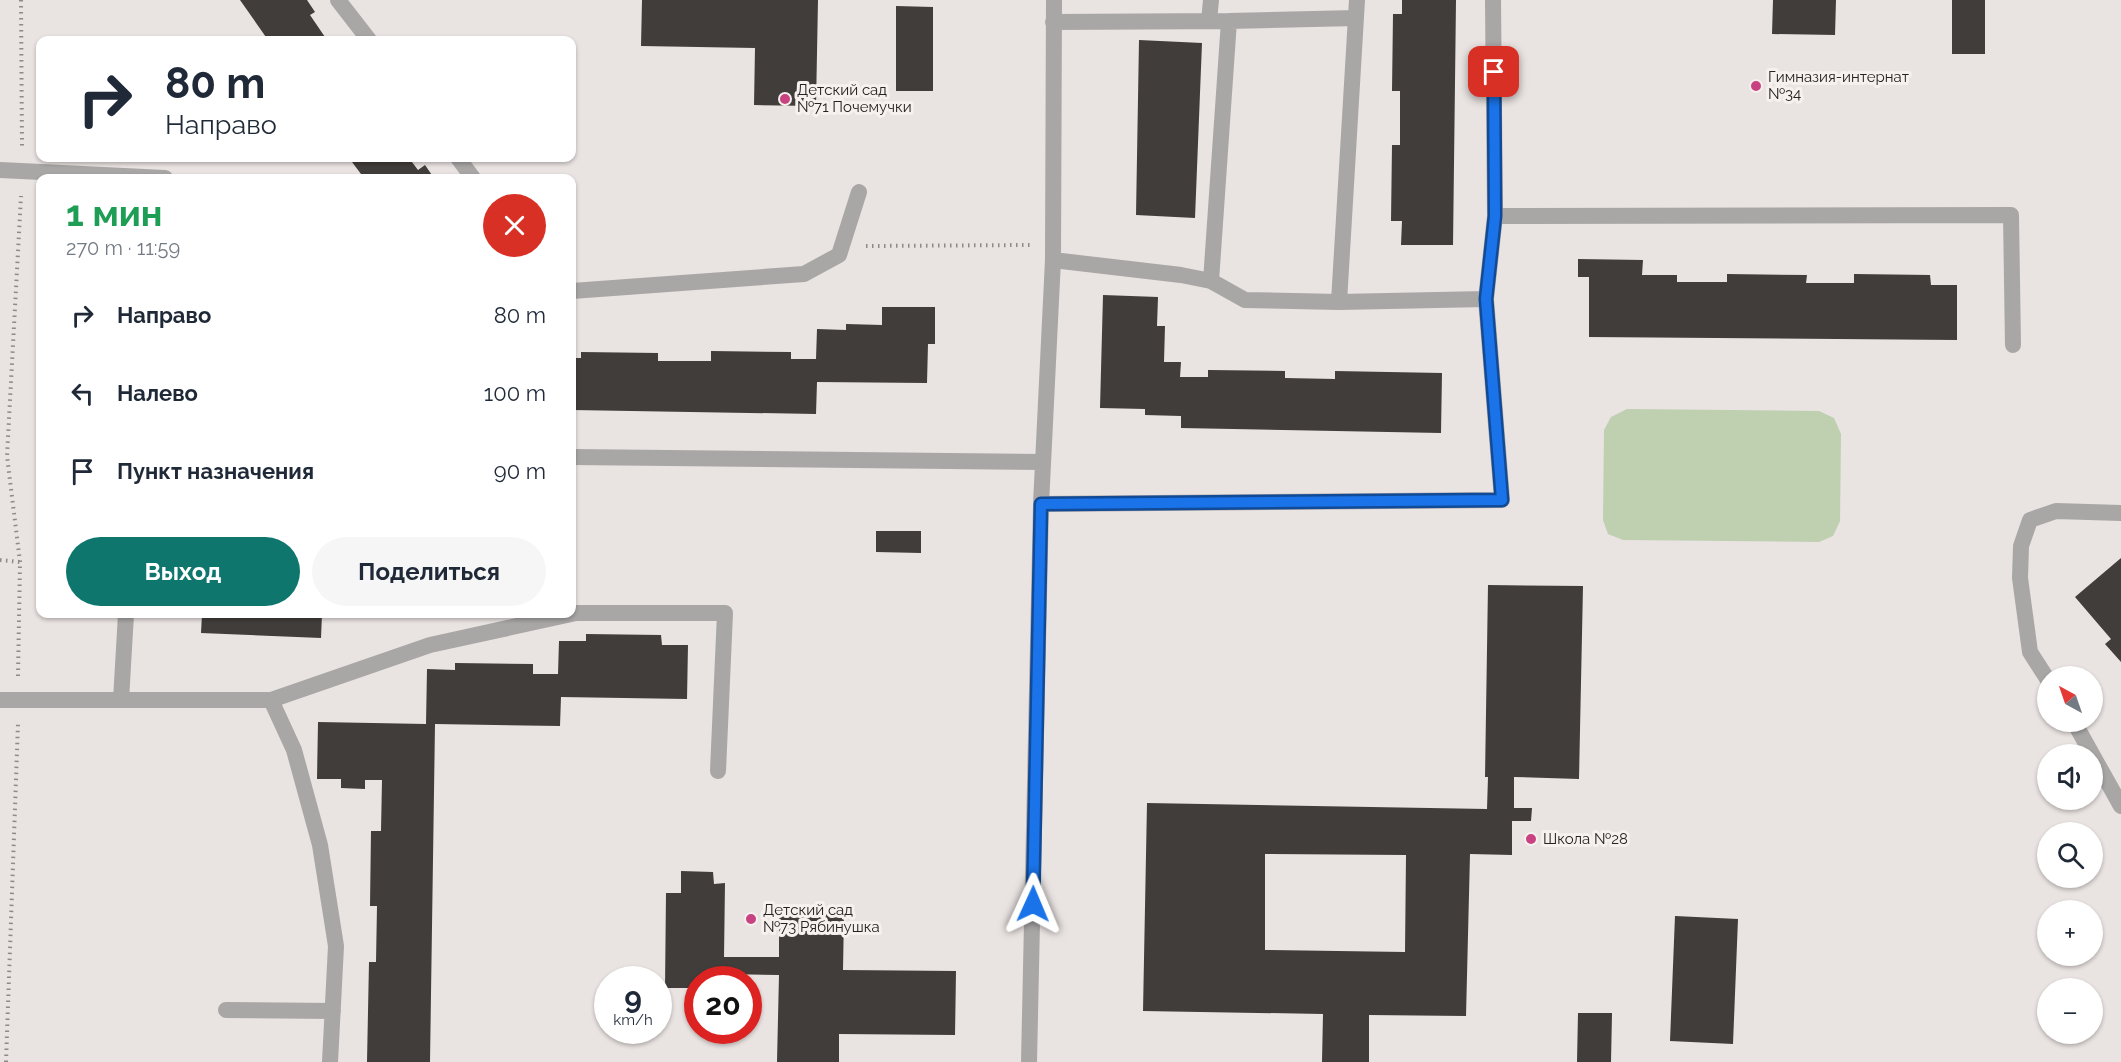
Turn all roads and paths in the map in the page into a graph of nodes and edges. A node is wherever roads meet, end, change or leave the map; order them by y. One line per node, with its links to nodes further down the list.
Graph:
1 (21, 0): 13 (path)
2 (338, 0): 11 (lane)
3 (1054, 0): 10 (lane)
4 (1211, 0): 8 (lane)
5 (1358, 0): 7 (lane)
6 (1493, 0): 16 (lane)
7 (1356, 18): 9 (lane); 22 (lane)
8 (1209, 21): 9 (lane); 10 (lane)
9 (1229, 21): 19 (lane)
10 (1053, 22): 18 (lane)
11 (366, 36)
12 (0, 170): 13 (lane)
13 (23, 171): 14 (lane); 29 (path)
14 (84, 174)
15 (859, 192): 17 (lane)
16 (1495, 216): 21 (lane); 23 (lane)
17 (842, 246): 18 (path); 20 (lane)
18 (1053, 253): 19 (lane); 25 (lane)
19 (1211, 280): 22 (lane)
20 (576, 291)
21 (1486, 299): 22 (lane); 26 (lane)
22 (1339, 302)
23 (2013, 345)
24 (576, 457): 25 (lane)
25 (1043, 462): 26 (lane)
26 (1041, 504): 45 (lane)
27 (2121, 513): 33 (lane)
28 (0, 560): 29 (path)
29 (20, 562): 37 (path)
30 (576, 613): 39 (lane)
31 (126, 618): 35 (lane)
32 (553, 618): 36 (lane)
33 (2039, 666)
34 (0, 700): 37 (lane)
35 (121, 700): 36 (lane); 37 (lane)
36 (271, 700): 42 (lane)
37 (18, 701): 43 (path)
38 (2080, 732): 40 (lane)
39 (718, 771)
40 (2121, 806)
41 (226, 1010): 42 (lane)
42 (333, 1011): 44 (lane)
43 (6, 1062)
44 (330, 1062)
45 (1029, 1062)

